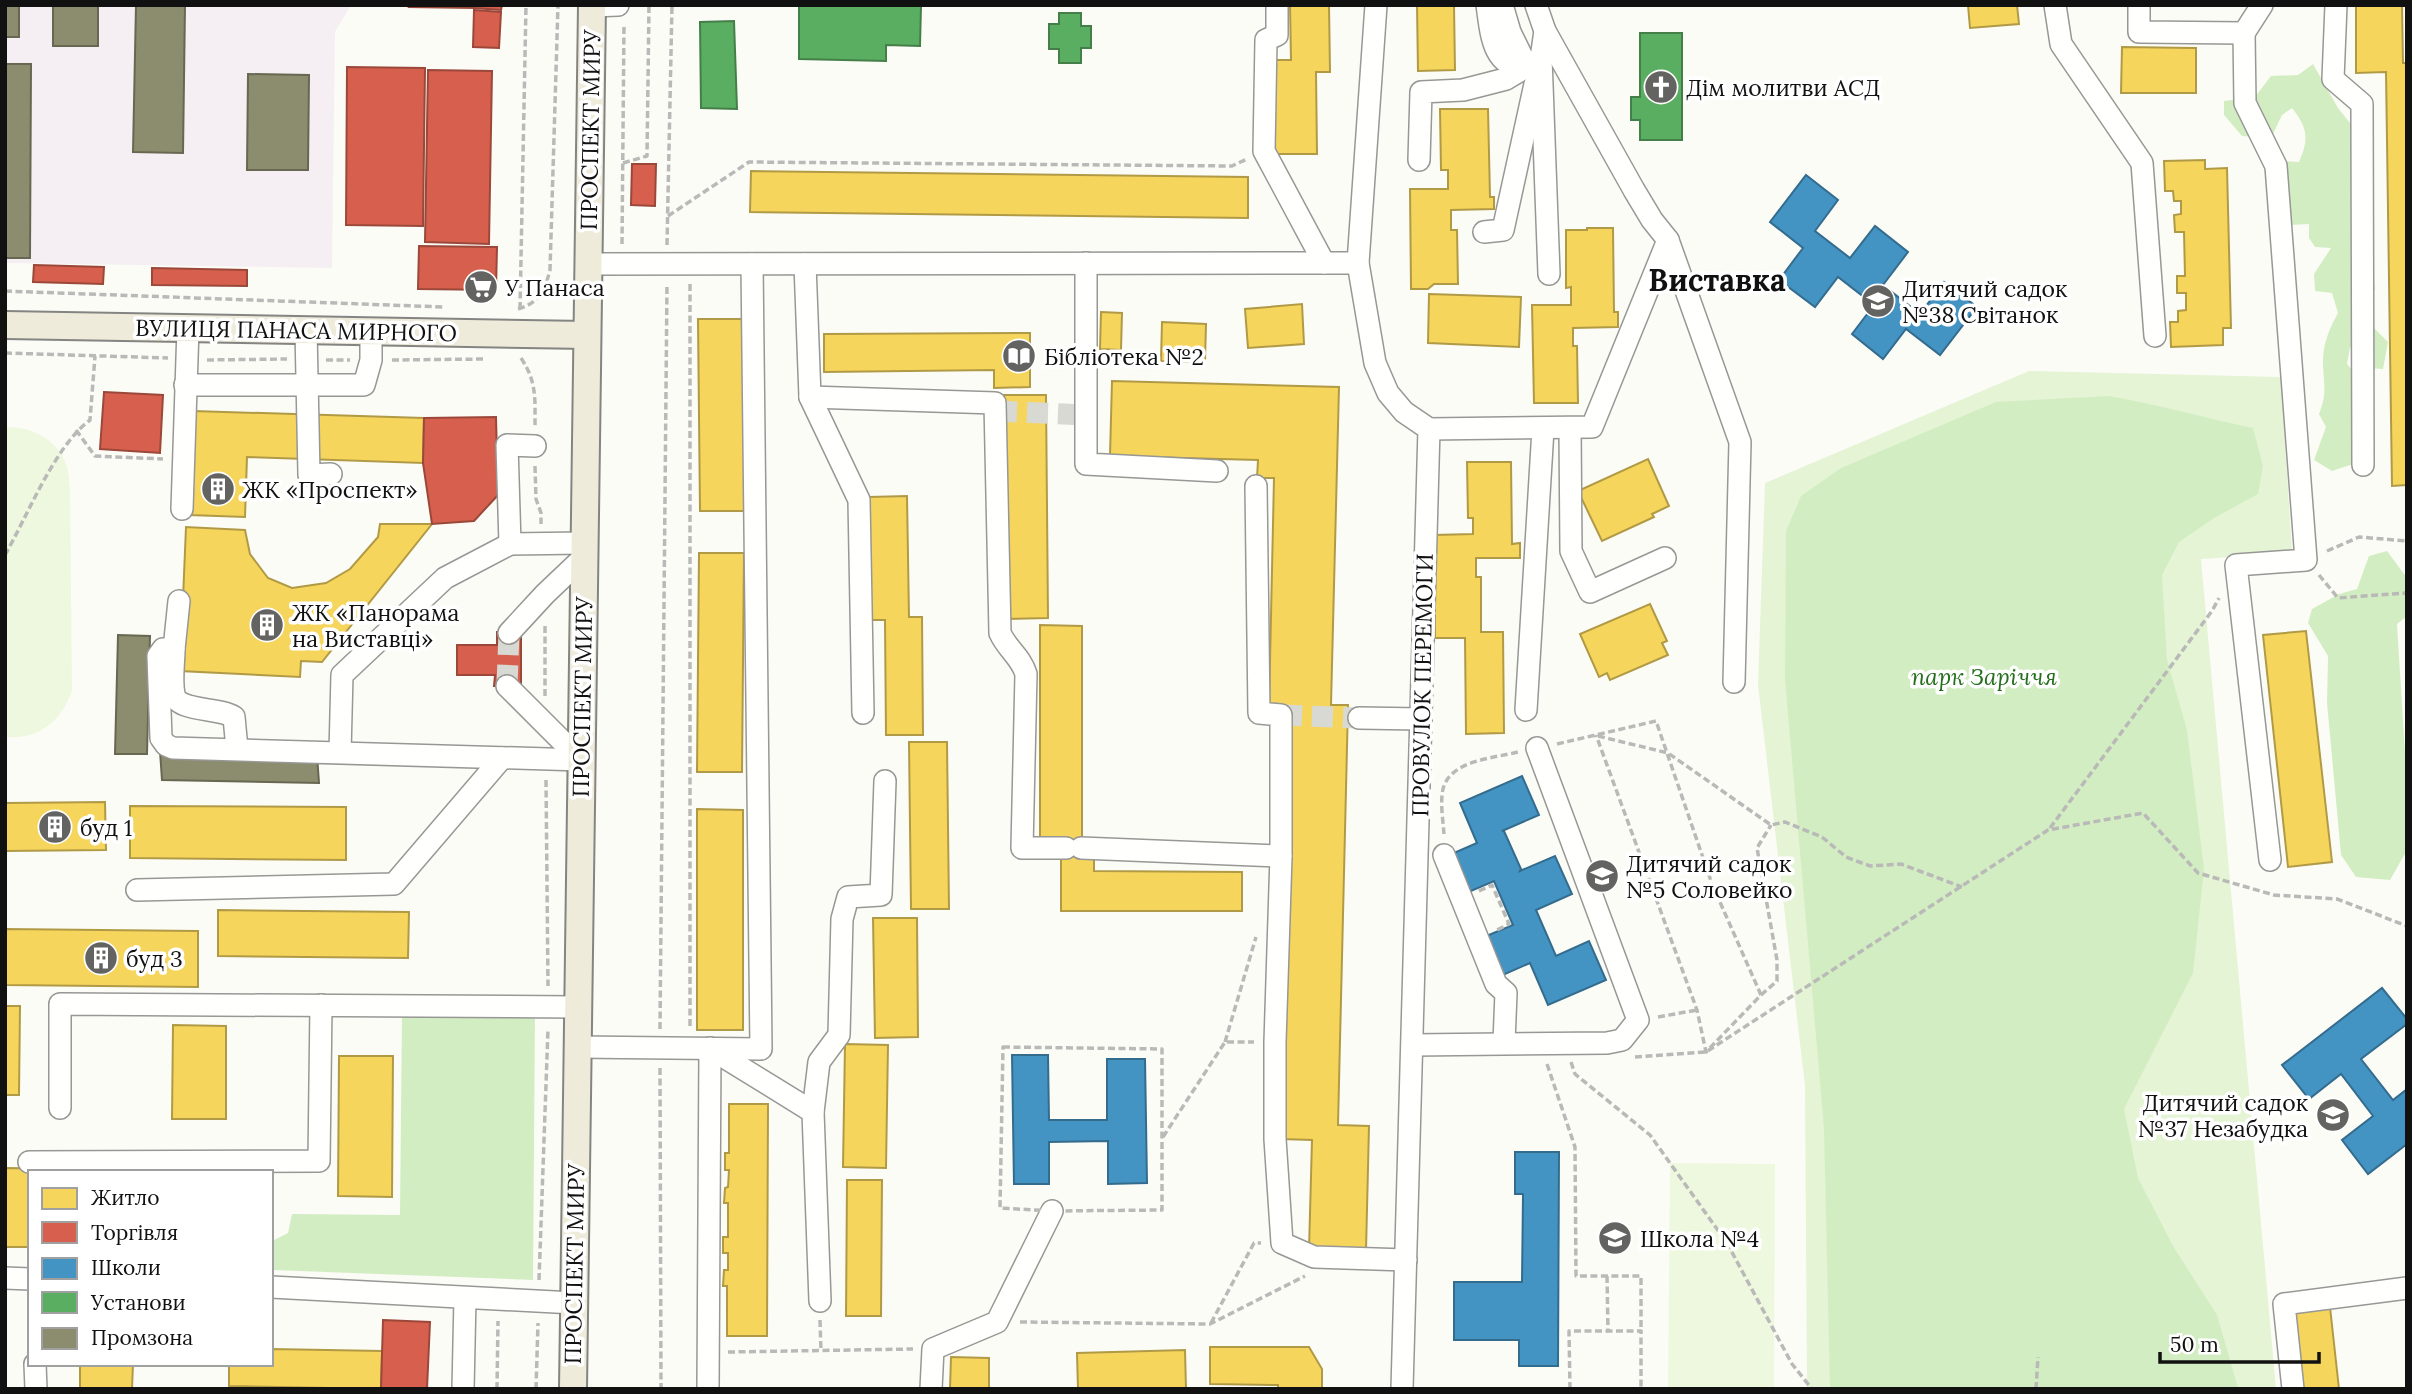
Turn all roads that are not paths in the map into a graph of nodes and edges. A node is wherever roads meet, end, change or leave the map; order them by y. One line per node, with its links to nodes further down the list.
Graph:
1 (1277, 5): 19 (street)
2 (1376, 5): 20 (street)
3 (1487, 5): 14 (street)
4 (1502, 5): 14 (street)
5 (1536, 5): 12 (street)
6 (2055, 5): 30 (street)
7 (2139, 5): 13 (street)
8 (2262, 5): 13 (street)
9 (2336, 5): 38 (street)
10 (592, 6): 11 (street); 21 (main road, ПРОСПЕКТ МИРУ)
11 (621, 12)
12 (1545, 31): 14 (street); 17 (street)
13 (2244, 33): 63 (street)
14 (1534, 62): 15 (street); 16 (street); 24 (street)
15 (1419, 160)
16 (1484, 232)
17 (1668, 240): 34 (street); 49 (street)
18 (1086, 263): 19 (street); 23 (street); 39 (street)
19 (1324, 263): 20 (street)
20 (1358, 263): 35 (street)
21 (588, 264): 22 (street); 29 (main road, ПРОСПЕКТ МИРУ)
22 (752, 264): 23 (street); 70 (street)
23 (805, 264): 33 (street)
24 (1549, 274)
25 (5, 325): 26 (main road, ВУЛИЦЯ ПАНАСА МИРНОГО)
26 (188, 328): 27 (main road, ВУЛИЦЯ ПАНАСА МИРНОГО); 31 (street)
27 (306, 330): 28 (main road, ВУЛИЦЯ ПАНАСА МИРНОГО); 32 (street)
28 (371, 331): 29 (main road, ВУЛИЦЯ ПАНАСА МИРНОГО); 32 (street)
29 (587, 335): 44 (main road, ПРОСПЕКТ МИРУ)
30 (2155, 336)
31 (186, 385): 32 (street); 42 (street)
32 (307, 385): 40 (street)
33 (810, 397): 52 (street); 62 (street)
34 (1570, 428): 36 (street); 45 (street)
35 (1429, 429): 36 (street); 54 (street, ПРОВУЛОК ПЕРЕМОГИ)
36 (1543, 429): 51 (street)
37 (535, 446): 43 (street)
38 (2363, 465)
39 (1217, 471)
40 (331, 474)
41 (1256, 486): 62 (street)
42 (182, 509)
43 (510, 544): 44 (street); 57 (street)
44 (584, 550): 47 (street); 59 (main road, ПРОСПЕКТ МИРУ)
45 (1665, 558)
46 (179, 601): 48 (street)
47 (509, 633)
48 (174, 649): 56 (street); 56 (street)
49 (1734, 682)
50 (507, 686): 59 (street)
51 (1526, 710)
52 (863, 713)
53 (1359, 718): 54 (street)
54 (1422, 719): 68 (street, ПРОВУЛОК ПЕРЕМОГИ)
55 (1537, 748): 67 (street)
56 (237, 749): 57 (street)
57 (341, 752): 58 (street)
58 (502, 758): 59 (street); 64 (street)
59 (581, 760): 66 (main road, ПРОСПЕКТ МИРУ)
60 (885, 781): 72 (street)
61 (1444, 855): 67 (street)
62 (1281, 856): 75 (street)
63 (2270, 860)
64 (137, 890)
65 (321, 1005): 66 (street); 71 (street); 73 (street)
66 (578, 1007): 69 (main road, ПРОСПЕКТ МИРУ)
67 (1504, 1042): 68 (street)
68 (1413, 1045): 75 (street, ПРОВУЛОК ПЕРЕМОГИ)
69 (577, 1047): 70 (street); 82 (main road, ПРОСПЕКТ МИРУ)
70 (700, 1048): 72 (street); 87 (street)
71 (61, 1108)
72 (813, 1112): 81 (street)
73 (29, 1162)
74 (1052, 1210): 88 (street)
75 (1406, 1260): 89 (street, ПРОВУЛОК ПЕРЕМОГИ)
76 (5, 1278): 77 (street)
77 (28, 1279)
78 (273, 1287): 80 (street)
79 (2407, 1288): 90 (street)
80 (465, 1298): 82 (street); 85 (street)
81 (820, 1301)
82 (574, 1303): 86 (main road, ПРОСПЕКТ МИРУ)
83 (35, 1366): 84 (street)
84 (36, 1389)
85 (463, 1389)
86 (573, 1389)
87 (708, 1389)
88 (931, 1389)
89 (1402, 1389)
90 (2293, 1389)

